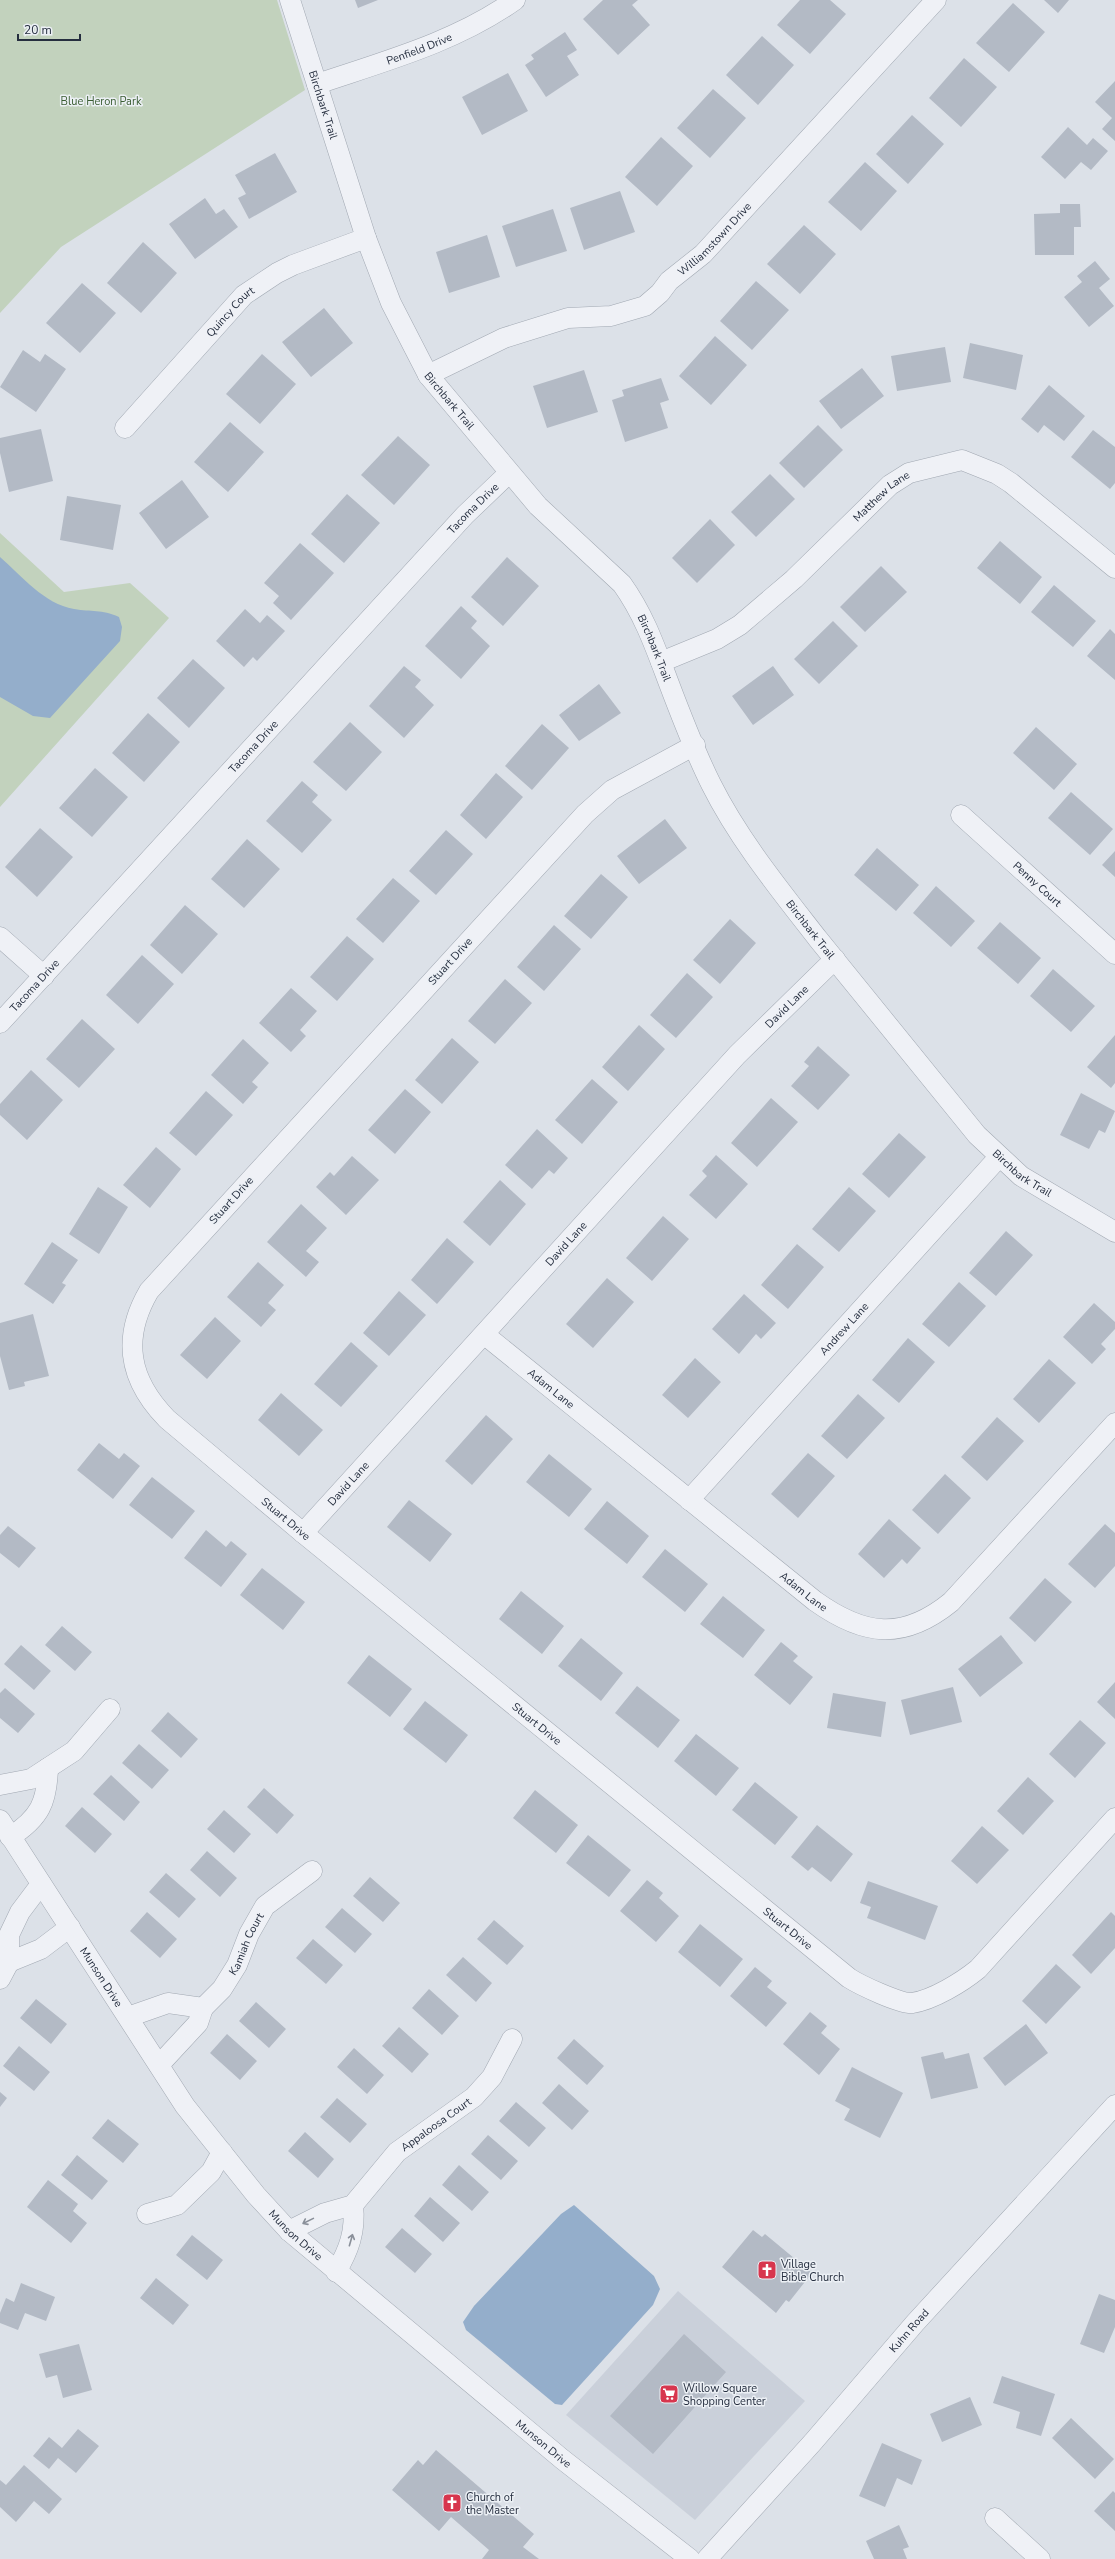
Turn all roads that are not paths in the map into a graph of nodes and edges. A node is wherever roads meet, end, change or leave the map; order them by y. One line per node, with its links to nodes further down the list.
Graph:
1 (290, 0): 4 (street, Birchbark Trail)
2 (515, 0): 4 (street, Penfield Drive)
3 (936, 0): 6 (street, Williamstown Drive)
4 (317, 84): 5 (street, Birchbark Trail)
5 (366, 238): 6 (street, Birchbark Trail); 7 (street, Quincy Court)
6 (428, 375): 8 (street, Birchbark Trail)
7 (125, 428)
8 (509, 473): 10 (street, Birchbark Trail); 16 (street, Tacoma Drive)
9 (1115, 568): 10 (street, Matthew Lane)
10 (660, 662): 11 (street, Birchbark Trail)
11 (695, 745): 15 (street, Birchbark Trail); 23 (street, Stuart Drive)
12 (961, 815): 14 (street, Penny Court)
13 (0, 937): 16 (street)
14 (1115, 954)
15 (835, 959): 18 (street, Birchbark Trail); 20 (street, David Lane)
16 (44, 976): 17 (street, Tacoma Drive)
17 (0, 1023)
18 (999, 1157): 19 (street, Birchbark Trail); 22 (street, Andrew Lane)
19 (1115, 1232)
20 (484, 1335): 22 (street, Adam Lane); 23 (street, David Lane)
21 (1115, 1423): 22 (street, Adam Lane)
22 (689, 1500)
23 (304, 1533): 27 (street, Stuart Drive)
24 (110, 1709): 25 (street)
25 (48, 1768): 26 (street); 28 (street)
26 (0, 1785)
27 (1115, 1818)
28 (5, 1828): 30 (street, Munson Drive)
29 (312, 1871): 33 (street, Kamiah Court)
30 (41, 1884): 31 (street, Munson Drive); 32 (street)
31 (70, 1927): 32 (street); 34 (street, Munson Drive)
32 (5, 1970)
33 (203, 2008): 34 (street); 36 (street, Kamiah Court)
34 (128, 2017): 36 (street, Munson Drive)
35 (512, 2039): 39 (street, Appaloosa Court)
36 (159, 2065): 38 (street, Munson Drive)
37 (1115, 2105): 45 (street, Kuhn Road)
38 (222, 2152): 40 (street); 41 (street, Munson Drive)
39 (353, 2205): 41 (street, one-way to 41); 42 (street, one-way to 39)
40 (147, 2214)
41 (289, 2231): 42 (street, Munson Drive)
42 (336, 2272): 44 (street, Munson Drive)
43 (995, 2518): 46 (street)
44 (690, 2559)
45 (706, 2559)
46 (1040, 2559)

